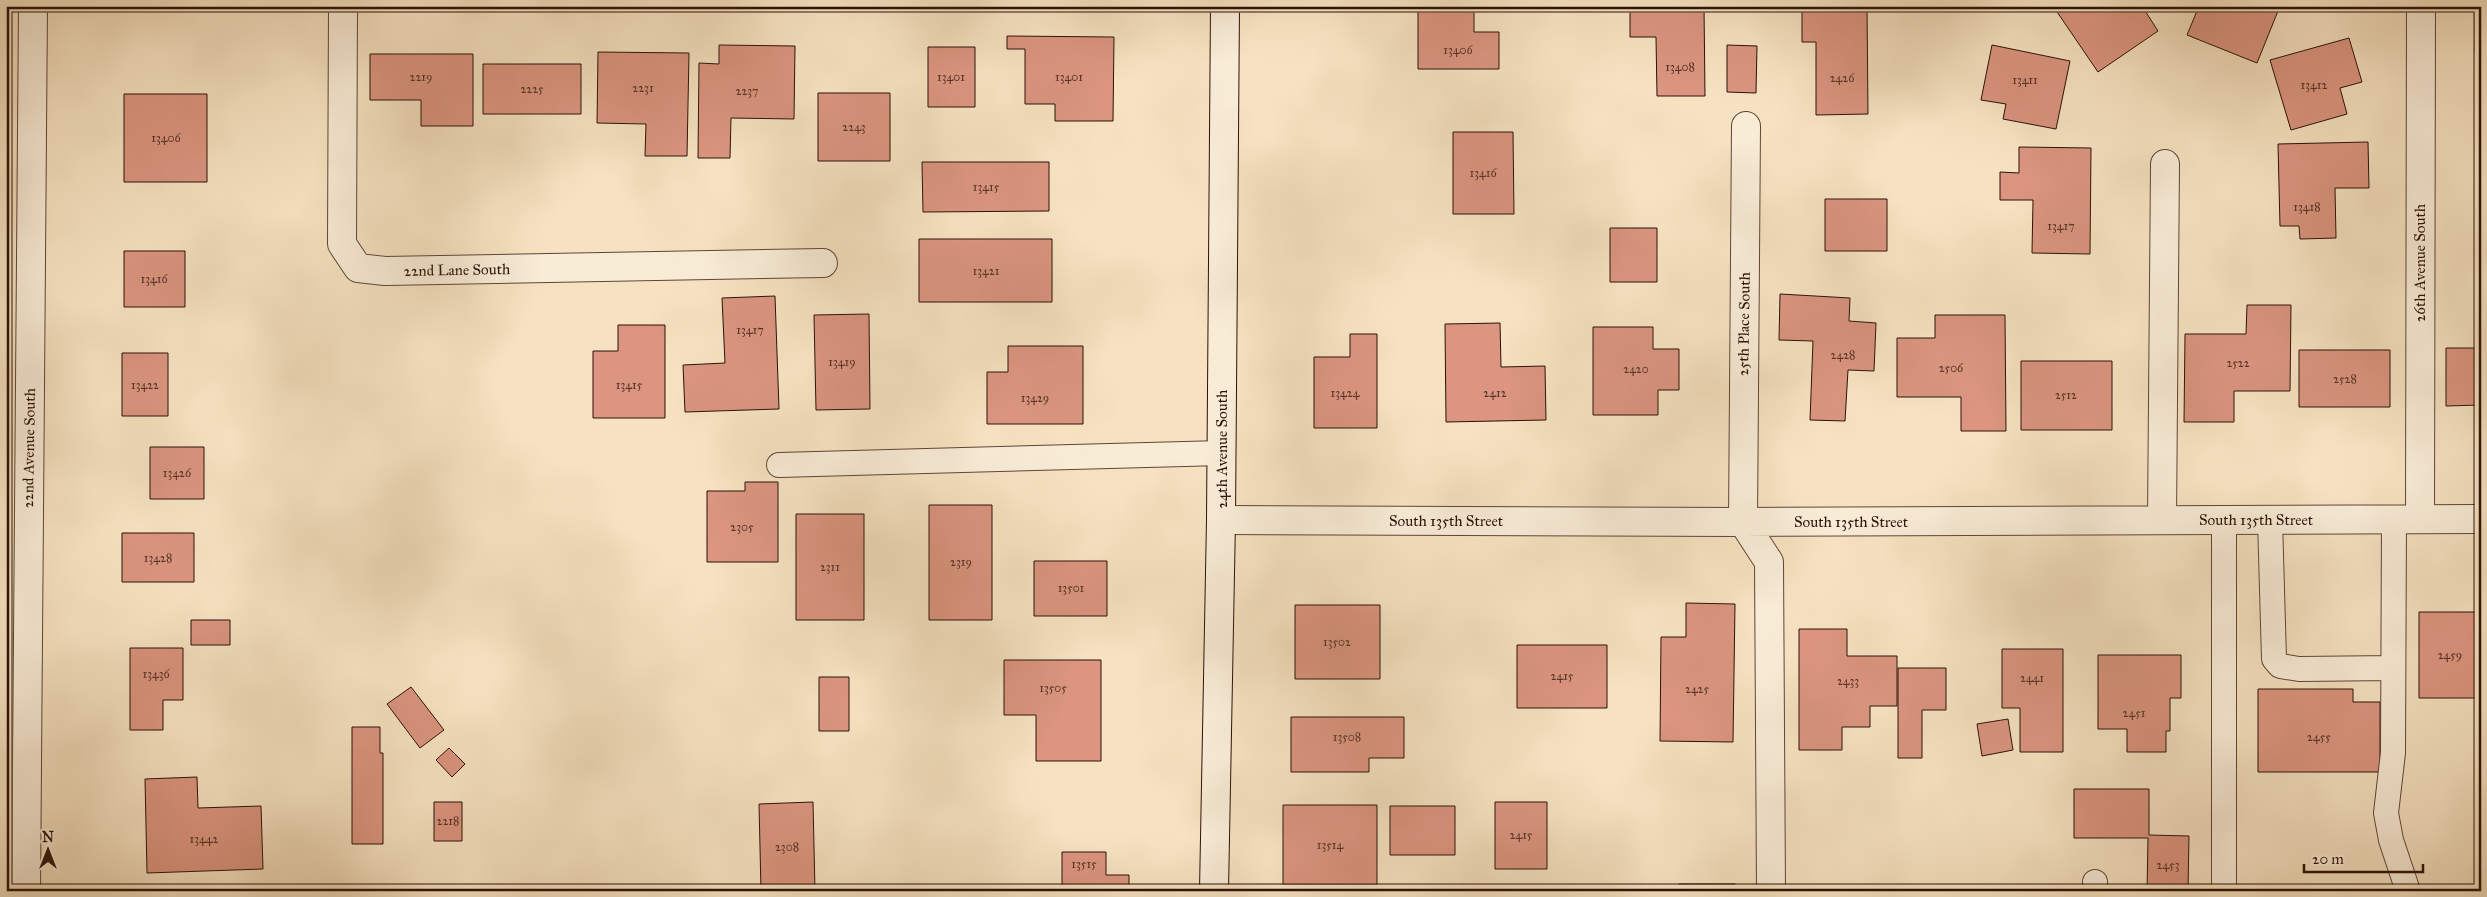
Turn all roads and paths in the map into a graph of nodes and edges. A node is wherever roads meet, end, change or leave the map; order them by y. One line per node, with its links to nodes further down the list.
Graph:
1 (33, 6): 18 (street, 22nd Avenue South)
2 (344, 6): 7 (street, 22nd Lane South)
3 (1225, 6): 8 (street, 24th Avenue South)
4 (2421, 6): 11 (street, 26th Avenue South)
5 (1746, 126): 16 (street, 25th Place South)
6 (2165, 164): 13 (street)
7 (823, 263)
8 (1222, 453): 9 (lane); 12 (street, 24th Avenue South)
9 (779, 465)
10 (2481, 518): 11 (street, South 135th Street)
11 (2407, 519): 15 (street, South 135th Street); 17 (lane)
12 (1221, 520): 16 (street, South 135th Street); 20 (street, 24th Avenue South)
13 (2162, 520): 14 (street, South 135th Street); 16 (street, South 135th Street)
14 (2224, 520): 15 (street, South 135th Street); 22 (lane)
15 (2270, 520): 17 (lane)
16 (1743, 522): 21 (street)
17 (2393, 668): 23 (lane)
18 (17, 698): 19 (street, 22nd Avenue South)
19 (26, 891)
20 (1214, 891)
21 (1771, 891)
22 (2224, 891)
23 (2408, 891)

